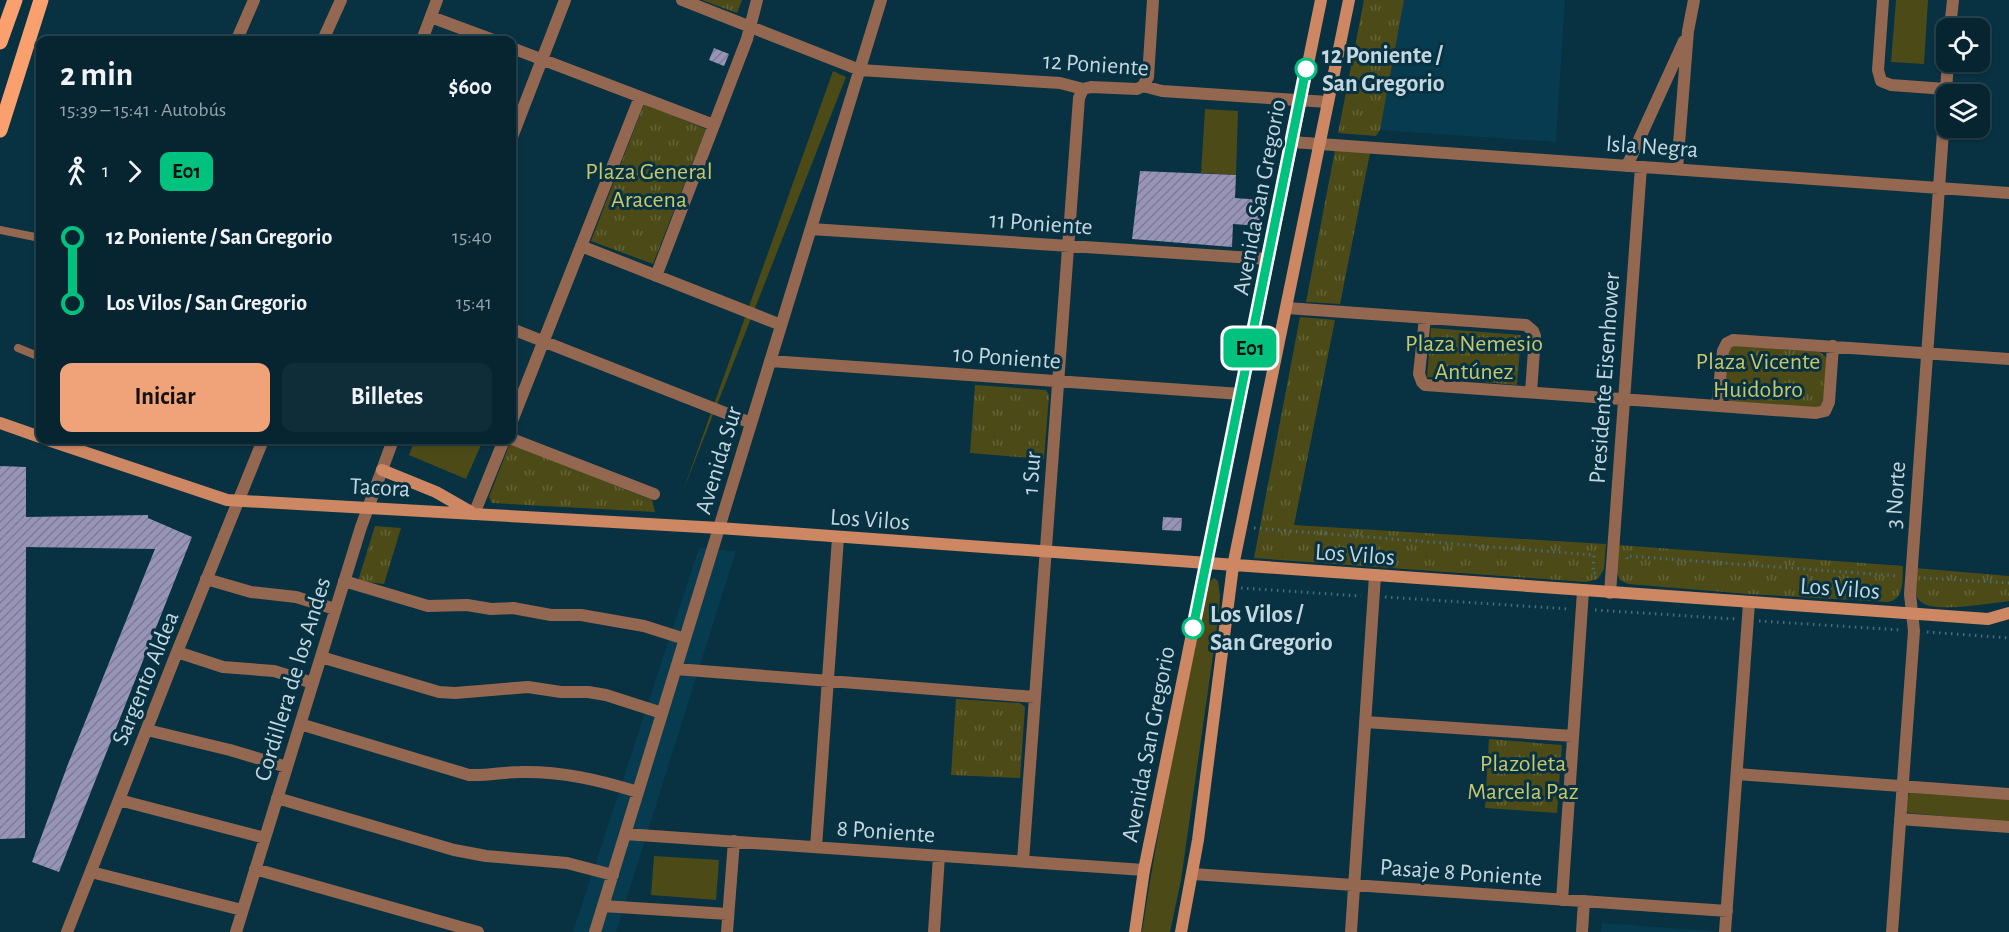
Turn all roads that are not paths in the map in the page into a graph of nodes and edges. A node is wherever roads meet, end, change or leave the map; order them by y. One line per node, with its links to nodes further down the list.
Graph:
1 (15, 0): 24 (main road)
2 (41, 0): 36 (main road)
3 (254, 0): 20 (street)
4 (341, 0): 21 (street)
5 (437, 0): 16 (street)
6 (565, 0): 26 (street)
7 (682, 0): 18 (street, 12 Poniente)
8 (757, 0): 18 (street)
9 (881, 0): 27 (street, Avenida Sur)
10 (1153, 0): 28 (street)
11 (1321, 0): 32 (street, Avenida San Gregorio)
12 (1349, 0): 33 (street, Avenida San Gregorio)
13 (1694, 0): 19 (street)
14 (1883, 0): 29 (street)
15 (1953, 0): 17 (street)
16 (431, 17): 22 (street); 23 (street)
17 (1951, 18)
18 (750, 27): 27 (street, 12 Poniente); 34 (street)
19 (1688, 31): 40 (street); 42 (street)
20 (238, 36)
21 (325, 36)
22 (424, 36)
23 (481, 36)
24 (0, 42)
25 (516, 49): 26 (street)
26 (542, 59): 31 (street); 35 (street)
27 (860, 70): 30 (street, 12 Poniente); 45 (street, Avenida Sur)
28 (1143, 86): 30 (street, 12 Poniente); 32 (street, 12 Poniente)
29 (1936, 88)
30 (1083, 89): 49 (street, 1 Sur)
31 (640, 97): 34 (street); 48 (street)
32 (1300, 100): 33 (street, 12 Poniente); 38 (street, Avenida San Gregorio)
33 (1329, 102): 39 (street, Avenida San Gregorio)
34 (714, 125): 51 (street)
35 (516, 127)
36 (0, 130)
37 (1942, 138): 43 (street, 3 Norte)
38 (1292, 141): 39 (street, Isla Negra); 50 (street, Avenida San Gregorio)
39 (1320, 144): 40 (street, Isla Negra); 52 (street, Avenida San Gregorio)
40 (1627, 166): 41 (street, Isla Negra)
41 (1641, 167): 42 (street, Isla Negra); 66 (street, Presidente Eisenhower)
42 (1677, 169): 43 (street, Isla Negra)
43 (1938, 188): 44 (street, Isla Negra); 59 (street, 3 Norte)
44 (2009, 193)
45 (811, 229): 49 (street, 11 Poniente); 54 (street, Avenida Sur)
46 (0, 230): 47 (lane)
47 (36, 237)
48 (581, 246): 51 (street); 56 (street)
49 (1068, 246): 50 (street, 11 Poniente); 63 (street, 1 Sur)
50 (1268, 259): 65 (street, Avenida San Gregorio)
51 (657, 276): 54 (street)
52 (1287, 308): 53 (street); 86 (street, Avenida San Gregorio)
53 (1425, 318): 64 (street); 64 (street)
54 (781, 325): 62 (street, Avenida Sur)
55 (516, 331): 56 (street)
56 (543, 342): 68 (street); 70 (street)
57 (1833, 346): 59 (street); 67 (street); 67 (street)
58 (18, 348): 60 (lane)
59 (1926, 353): 61 (street); 95 (street, 3 Norte)
60 (36, 355)
61 (2009, 359)
62 (770, 361): 63 (street, 10 Poniente); 70 (street, Avenida Sur)
63 (1058, 381): 65 (street, 10 Poniente); 84 (street, 1 Sur)
64 (1531, 392): 66 (street)
65 (1241, 394): 85 (street, Avenida San Gregorio)
66 (1624, 399): 67 (street); 91 (street, Presidente Eisenhower)
67 (1717, 406)
68 (516, 411)
69 (0, 423): 71 (street)
70 (751, 423): 82 (street, Avenida Sur)
71 (36, 436)
72 (516, 442): 78 (street)
73 (60, 444): 79 (street, Tacora)
74 (261, 444): 79 (street, Sargento Aldea)
75 (391, 444): 77 (street, Cordillera de los Andes)
76 (502, 444): 81 (street)
77 (381, 470): 80 (street, Cordillera de los Andes); 81 (street)
78 (654, 494)
79 (239, 501): 80 (street, Tacora); 88 (street, Sargento Aldea)
80 (367, 507): 81 (street, Tacora); 89 (street, Cordillera de los Andes)
81 (474, 514): 82 (street, Tacora)
82 (719, 528): 83 (street, Los Vilos); 98 (street, Avenida Sur)
83 (838, 538): 84 (street, Los Vilos); 102 (street)
84 (1046, 553): 85 (street, Los Vilos); 104 (street, 1 Sur)
85 (1206, 564): 86 (street, Los Vilos); 126 (street, Avenida San Gregorio)
86 (1233, 566): 87 (street, Los Vilos); 128 (street, Avenida San Gregorio)
87 (1375, 576): 90 (street, Los Vilos); 106 (street)
88 (206, 579): 93 (street); 99 (street, Sargento Aldea)
89 (344, 581): 93 (street, Cordillera de los Andes); 98 (street)
90 (1583, 591): 91 (street, Los Vilos); 109 (street)
91 (1610, 593): 92 (street, Los Vilos)
92 (1749, 603): 95 (street, Los Vilos); 111 (street)
93 (335, 609): 100 (street, Cordillera de los Andes)
94 (2009, 613): 96 (street, Los Vilos)
95 (1912, 614): 96 (street, Los Vilos); 112 (street, 3 Norte)
96 (1988, 619): 97 (street, Los Vilos)
97 (2009, 621)
98 (685, 639): 101 (street, Avenida Sur)
99 (177, 652): 103 (street); 108 (street, Sargento Aldea)
100 (321, 657): 103 (street, Cordillera de los Andes); 105 (street)
101 (676, 669): 102 (street); 105 (street, Avenida Sur)
102 (828, 681): 104 (street); 122 (street)
103 (312, 683): 107 (street, Cordillera de los Andes)
104 (1035, 697): 124 (street, 1 Sur)
105 (662, 713): 113 (street, Avenida Sur)
106 (1365, 722): 109 (street); 130 (street)
107 (300, 724): 110 (street, Cordillera de los Andes); 113 (street)
108 (147, 730): 110 (street); 116 (street, Sargento Aldea)
109 (1573, 736): 131 (street)
110 (286, 767): 115 (street, Cordillera de los Andes)
111 (1737, 774): 112 (street); 135 (street)
112 (1902, 786): 114 (street); 117 (street, 3 Norte)
113 (638, 792): 119 (street, Avenida Sur)
114 (2009, 794)
115 (277, 798): 120 (street, Cordillera de los Andes); 129 (street)
116 (119, 800): 120 (street); 127 (street, Sargento Aldea)
117 (1900, 819): 118 (street); 148 (street, 3 Norte)
118 (2009, 827)
119 (625, 834): 121 (street, 8 Poniente); 129 (street, Avenida Sur)
120 (265, 838): 125 (street, Cordillera de los Andes)
121 (734, 841): 122 (street, 8 Poniente); 136 (street)
122 (816, 847): 123 (street, 8 Poniente)
123 (939, 856): 124 (street, 8 Poniente); 142 (street)
124 (1023, 861): 126 (street, 8 Poniente)
125 (255, 869): 134 (street, Cordillera de los Andes); 139 (street)
126 (1144, 870): 143 (street, Avenida San Gregorio)
127 (91, 872): 134 (street); 137 (street, Sargento Aldea)
128 (1193, 874): 130 (street, Pasaje 8 Poniente); 144 (street, Avenida San Gregorio)
129 (612, 875): 133 (street, Avenida Sur)
130 (1354, 885): 131 (street, Pasaje 8 Poniente); 145 (street)
131 (1562, 900): 132 (street, Pasaje 8 Poniente)
132 (1584, 901): 135 (street, Pasaje 8 Poniente); 146 (street)
133 (603, 906): 136 (street); 140 (street, Avenida Sur)
134 (242, 910): 138 (street, Cordillera de los Andes)
135 (1727, 911): 147 (street)
136 (728, 914): 141 (street)
137 (67, 932)
138 (236, 932)
139 (478, 932)
140 (595, 932)
141 (727, 932)
142 (934, 932)
143 (1135, 932)
144 (1181, 932)
145 (1351, 932)
146 (1582, 932)
147 (1725, 932)
148 (1892, 932)

